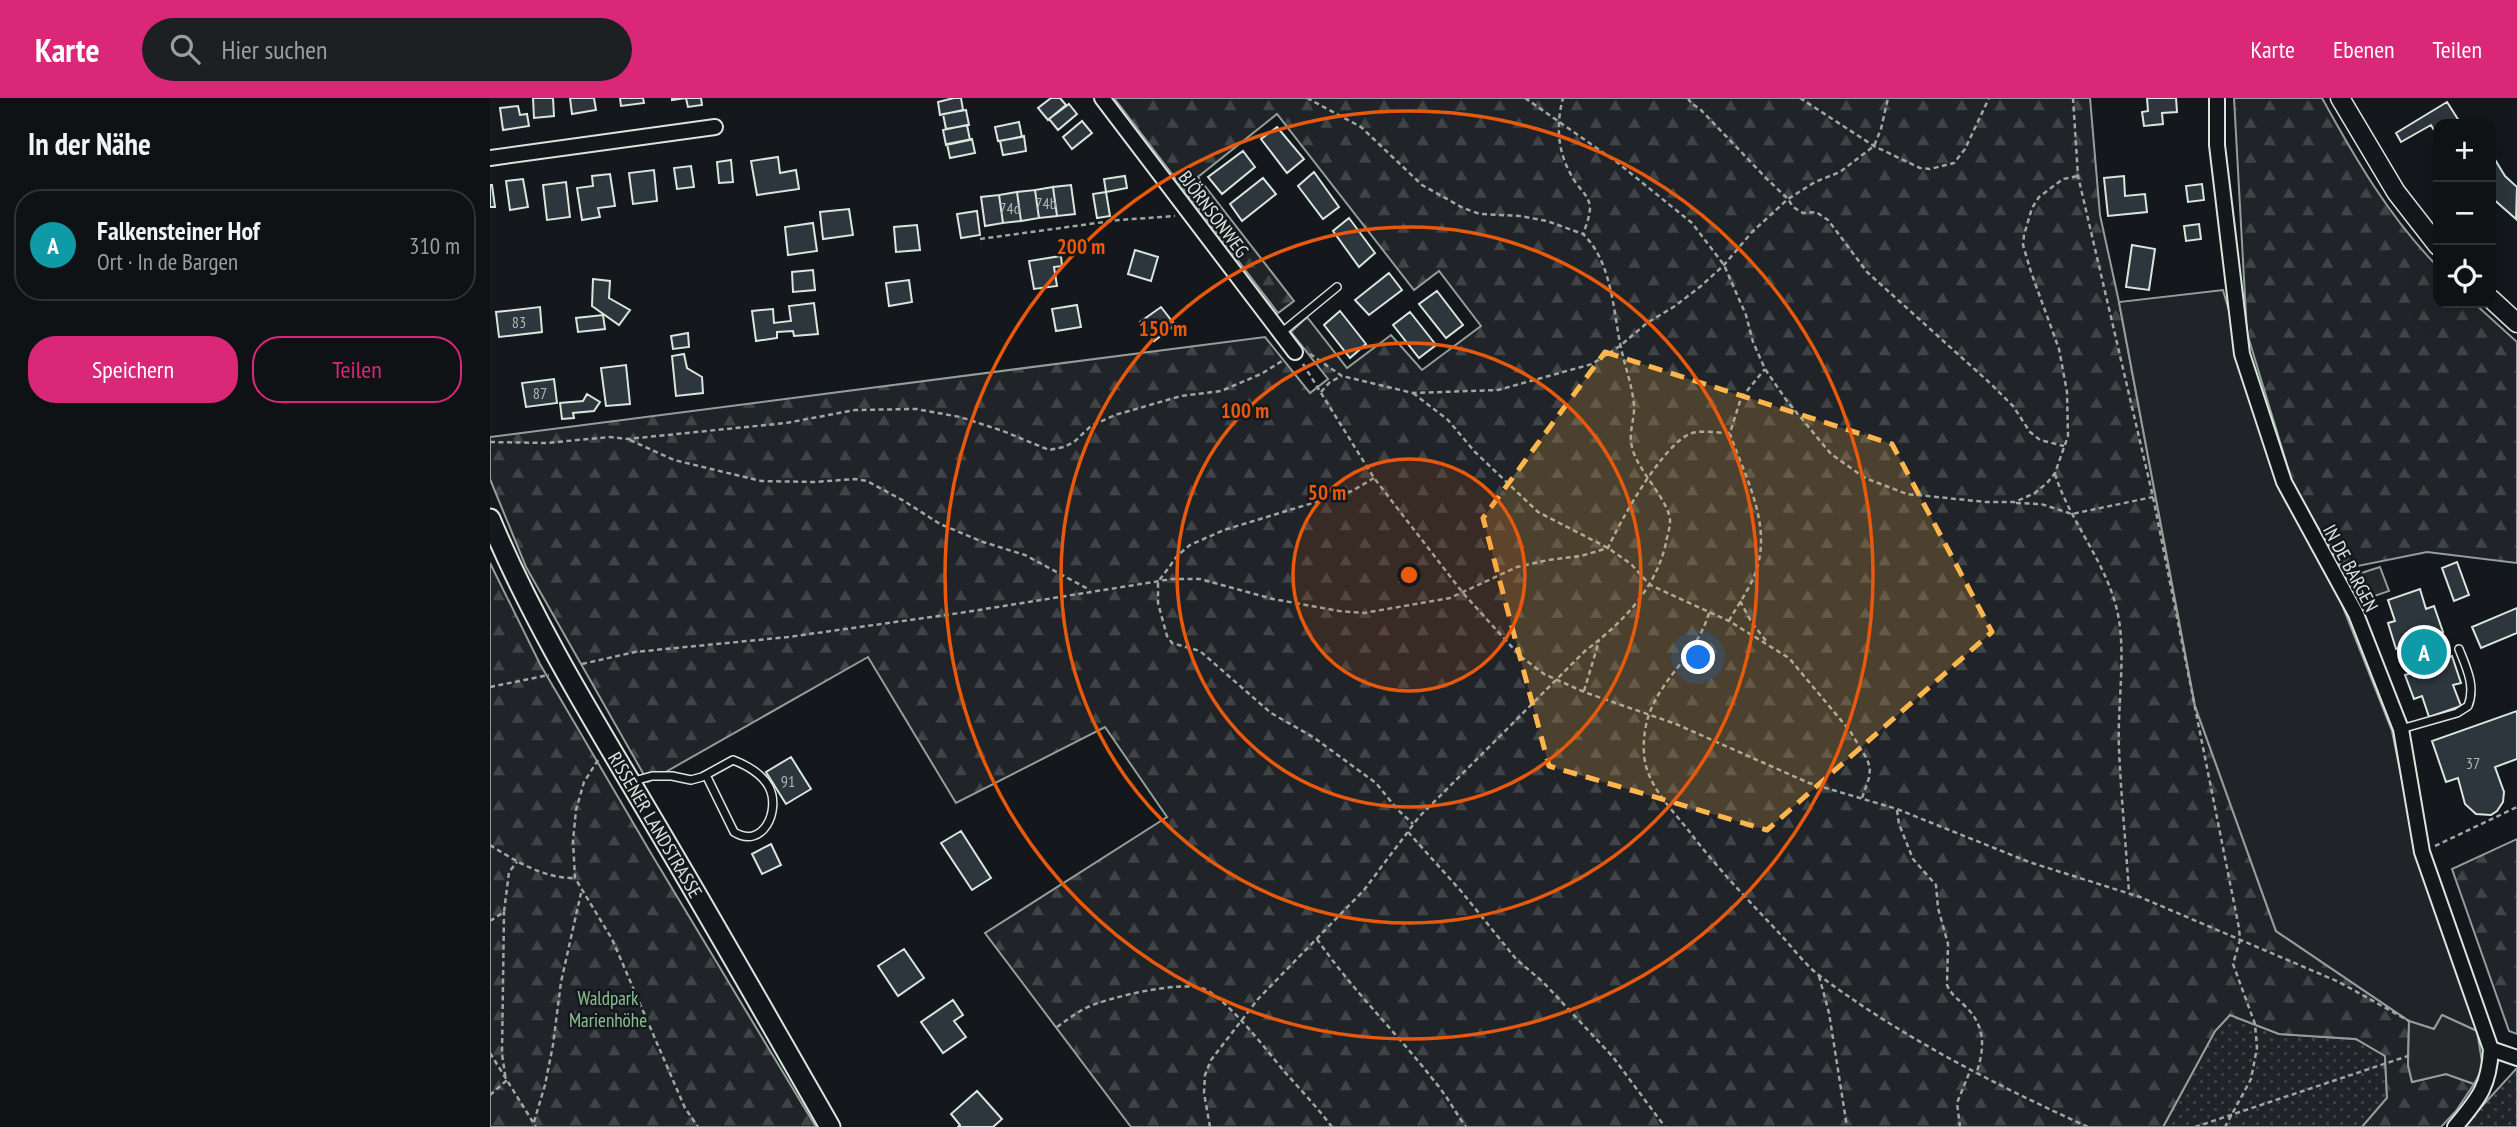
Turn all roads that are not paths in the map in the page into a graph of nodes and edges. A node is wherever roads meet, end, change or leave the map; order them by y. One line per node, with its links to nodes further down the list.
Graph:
1 (1102, 98): 10 (street, BJÖRNSONWEG)
2 (2217, 98): 14 (street, IN DE BARGEN)
3 (2340, 98): 6 (street)
4 (715, 127): 5 (street)
5 (490, 158)
6 (2437, 245)
7 (1337, 287): 10 (lane)
8 (2496, 304): 9 (street)
9 (2517, 323)
10 (1280, 333): 11 (street, BJÖRNSONWEG)
11 (1296, 352)
12 (490, 519): 16 (main road, RISSENER LANDSTRASSE)
13 (2459, 649): 14 (lane)
14 (2401, 729): 17 (street, IN DE BARGEN)
15 (706, 775): 15 (lane); 16 (lane)
16 (629, 782): 19 (main road, RISSENER LANDSTRASSE)
17 (2491, 1049): 18 (street); 20 (street, IN DE BARGEN)
18 (2517, 1058)
19 (830, 1127)
20 (2455, 1127)

